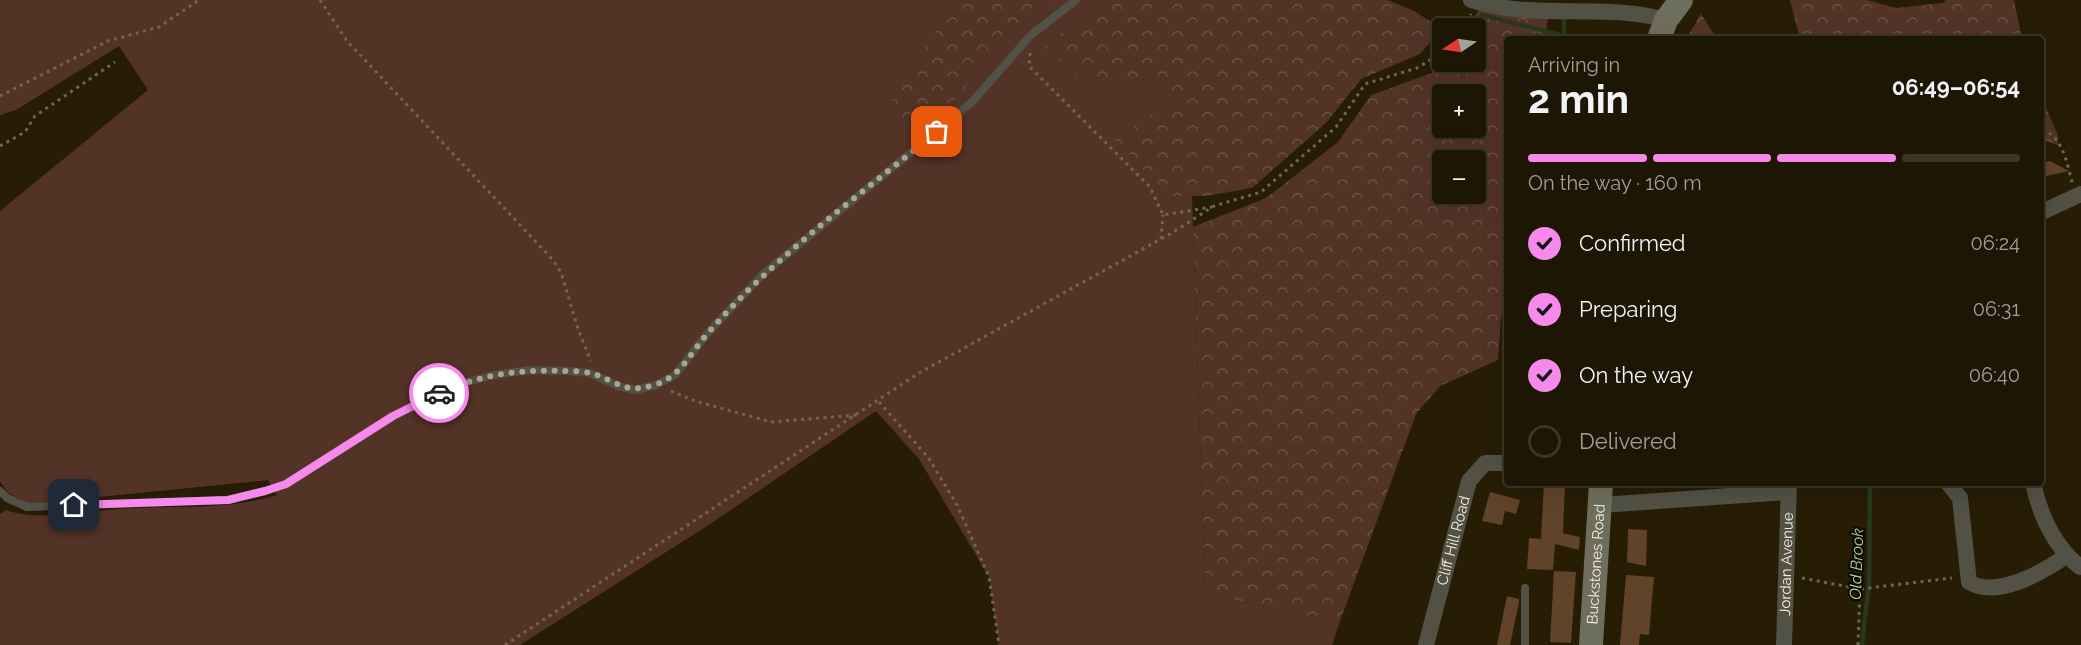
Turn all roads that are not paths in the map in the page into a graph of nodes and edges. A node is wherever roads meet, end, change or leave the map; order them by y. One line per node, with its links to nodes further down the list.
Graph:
1 (1076, 0): 11 (lane)
2 (1471, 0): 4 (street)
3 (1681, 0): 4 (main road)
4 (1662, 29)
5 (2080, 194): 6 (street)
6 (2044, 211)
7 (1504, 463): 16 (street, Cliff Hill Road)
8 (1950, 486): 13 (street)
9 (2034, 486): 13 (street)
10 (1788, 488): 12 (street); 19 (street, Jordan Avenue)
11 (0, 491)
12 (1601, 494): 18 (main road, Buckstones Road)
13 (2066, 556): 14 (street)
14 (2080, 567)
15 (1525, 588): 17 (lane)
16 (1426, 645)
17 (1525, 645)
18 (1591, 645)
19 (1784, 645)

